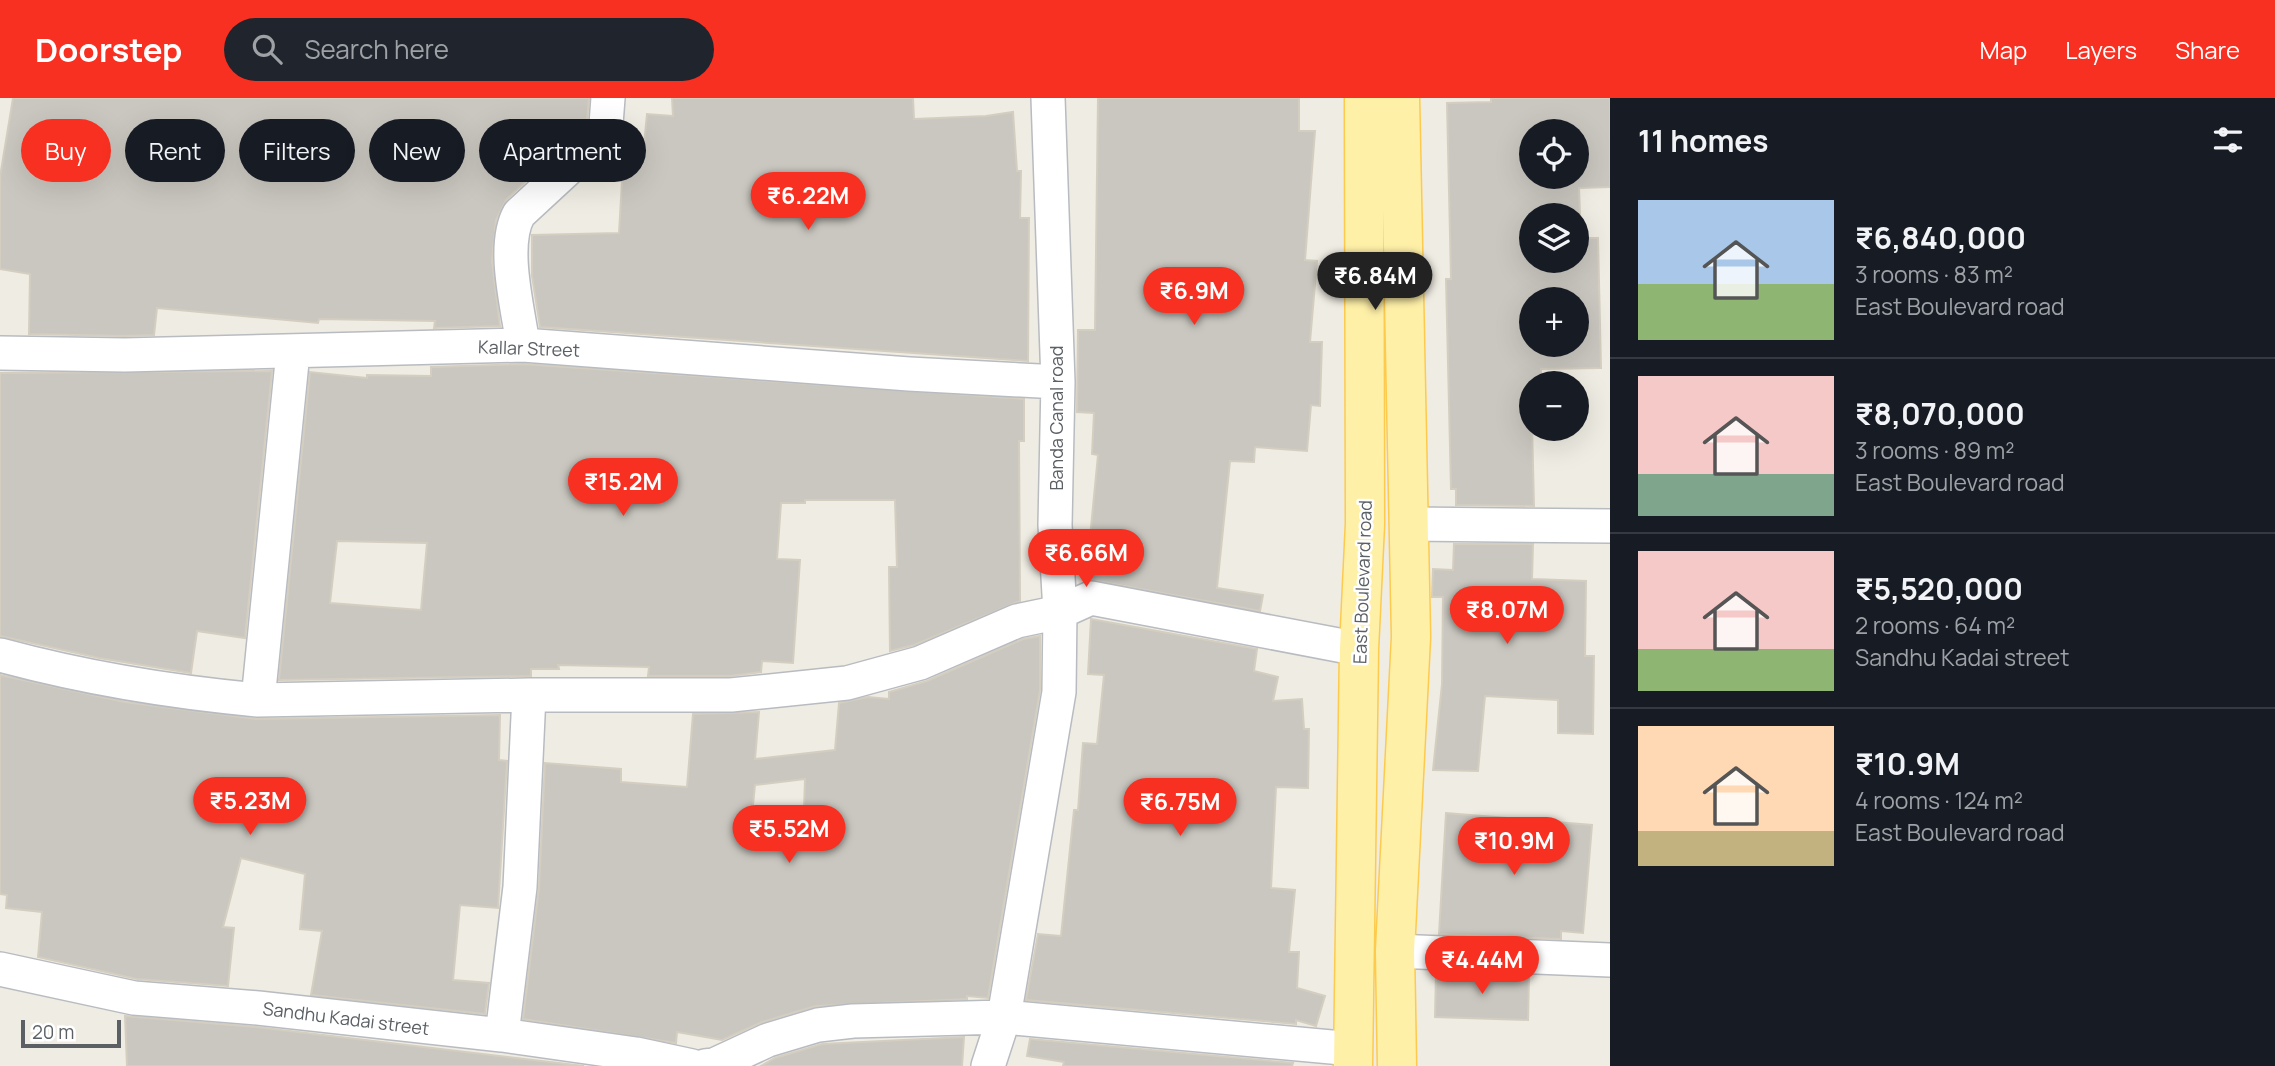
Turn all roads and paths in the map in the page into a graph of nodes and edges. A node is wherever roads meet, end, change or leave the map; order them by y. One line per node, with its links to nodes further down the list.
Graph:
1 (608, 98): 5 (street)
2 (1048, 98): 8 (street, Banda Canal road)
3 (1364, 98): 12 (main road, East Boulevard road)
4 (1400, 98): 9 (main road)
5 (523, 345): 6 (street, Kallar Street); 8 (street, Kallar Street)
6 (293, 352): 7 (street, Kallar Street); 15 (street)
7 (0, 353)
8 (1058, 382): 11 (street, Banda Canal road)
9 (1409, 524): 10 (street); 16 (main road)
10 (1610, 526)
11 (1060, 612): 12 (street); 14 (street); 19 (street, Banda Canal road)
12 (1359, 649): 21 (main road, East Boulevard road)
13 (0, 655): 15 (street)
14 (529, 695): 15 (street); 20 (street)
15 (258, 700)
16 (1395, 951): 17 (street); 25 (main road)
17 (1610, 960)
18 (0, 968): 20 (street, Sandhu Kadai street)
19 (1004, 1017): 21 (street); 23 (street); 24 (street, Banda Canal road)
20 (502, 1035): 22 (street, Sandhu Kadai street)
21 (1353, 1057)
22 (692, 1066)
23 (705, 1066)
24 (988, 1066)
25 (1396, 1066)

